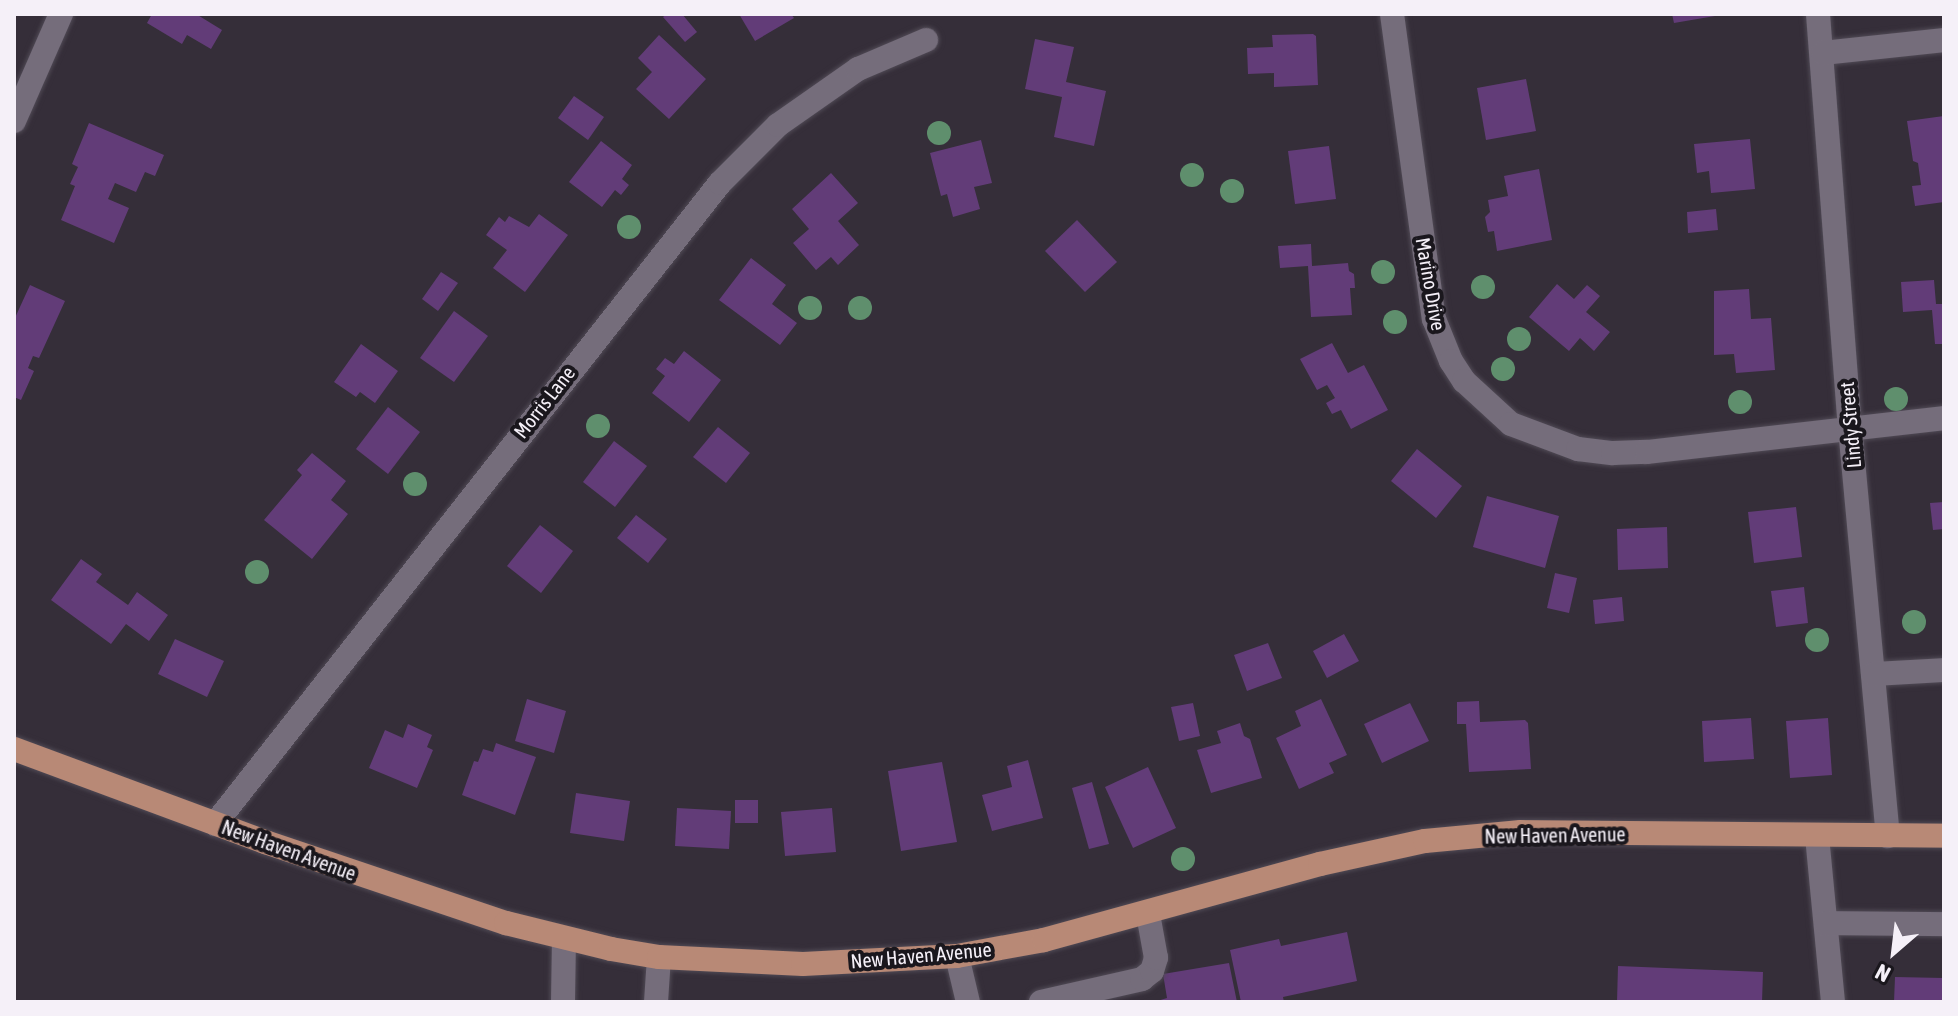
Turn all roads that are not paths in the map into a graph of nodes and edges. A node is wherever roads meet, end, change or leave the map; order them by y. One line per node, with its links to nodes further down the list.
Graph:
1 (61, 14): 7 (street)
2 (1392, 14): 9 (street, Marino Drive)
3 (1818, 14): 6 (street, Lindy Street)
4 (926, 40): 13 (street, Morris Lane)
5 (1944, 40): 6 (street)
6 (1823, 53): 9 (street, Lindy Street)
7 (14, 121)
8 (1944, 418): 9 (street, Marino Drive)
9 (1850, 428): 11 (street, Lindy Street)
10 (1944, 670): 11 (street)
11 (1873, 674): 15 (street, Lindy Street)
12 (14, 749): 13 (main road, New Haven Avenue)
13 (215, 824): 20 (main road, New Haven Avenue)
14 (1817, 836): 15 (main road, New Haven Avenue); 17 (main road, New Haven Avenue); 18 (street)
15 (1888, 836): 16 (main road, New Haven Avenue)
16 (1944, 836)
17 (1148, 914): 21 (main road, New Haven Avenue); 26 (street)
18 (1826, 923): 19 (street); 27 (street)
19 (1944, 924)
20 (564, 938): 22 (main road, New Haven Avenue); 23 (street)
21 (957, 956): 22 (main road, New Haven Avenue); 25 (street)
22 (659, 957): 24 (street)
23 (563, 1002)
24 (656, 1002)
25 (968, 1002)
26 (1041, 1002)
27 (1833, 1002)

